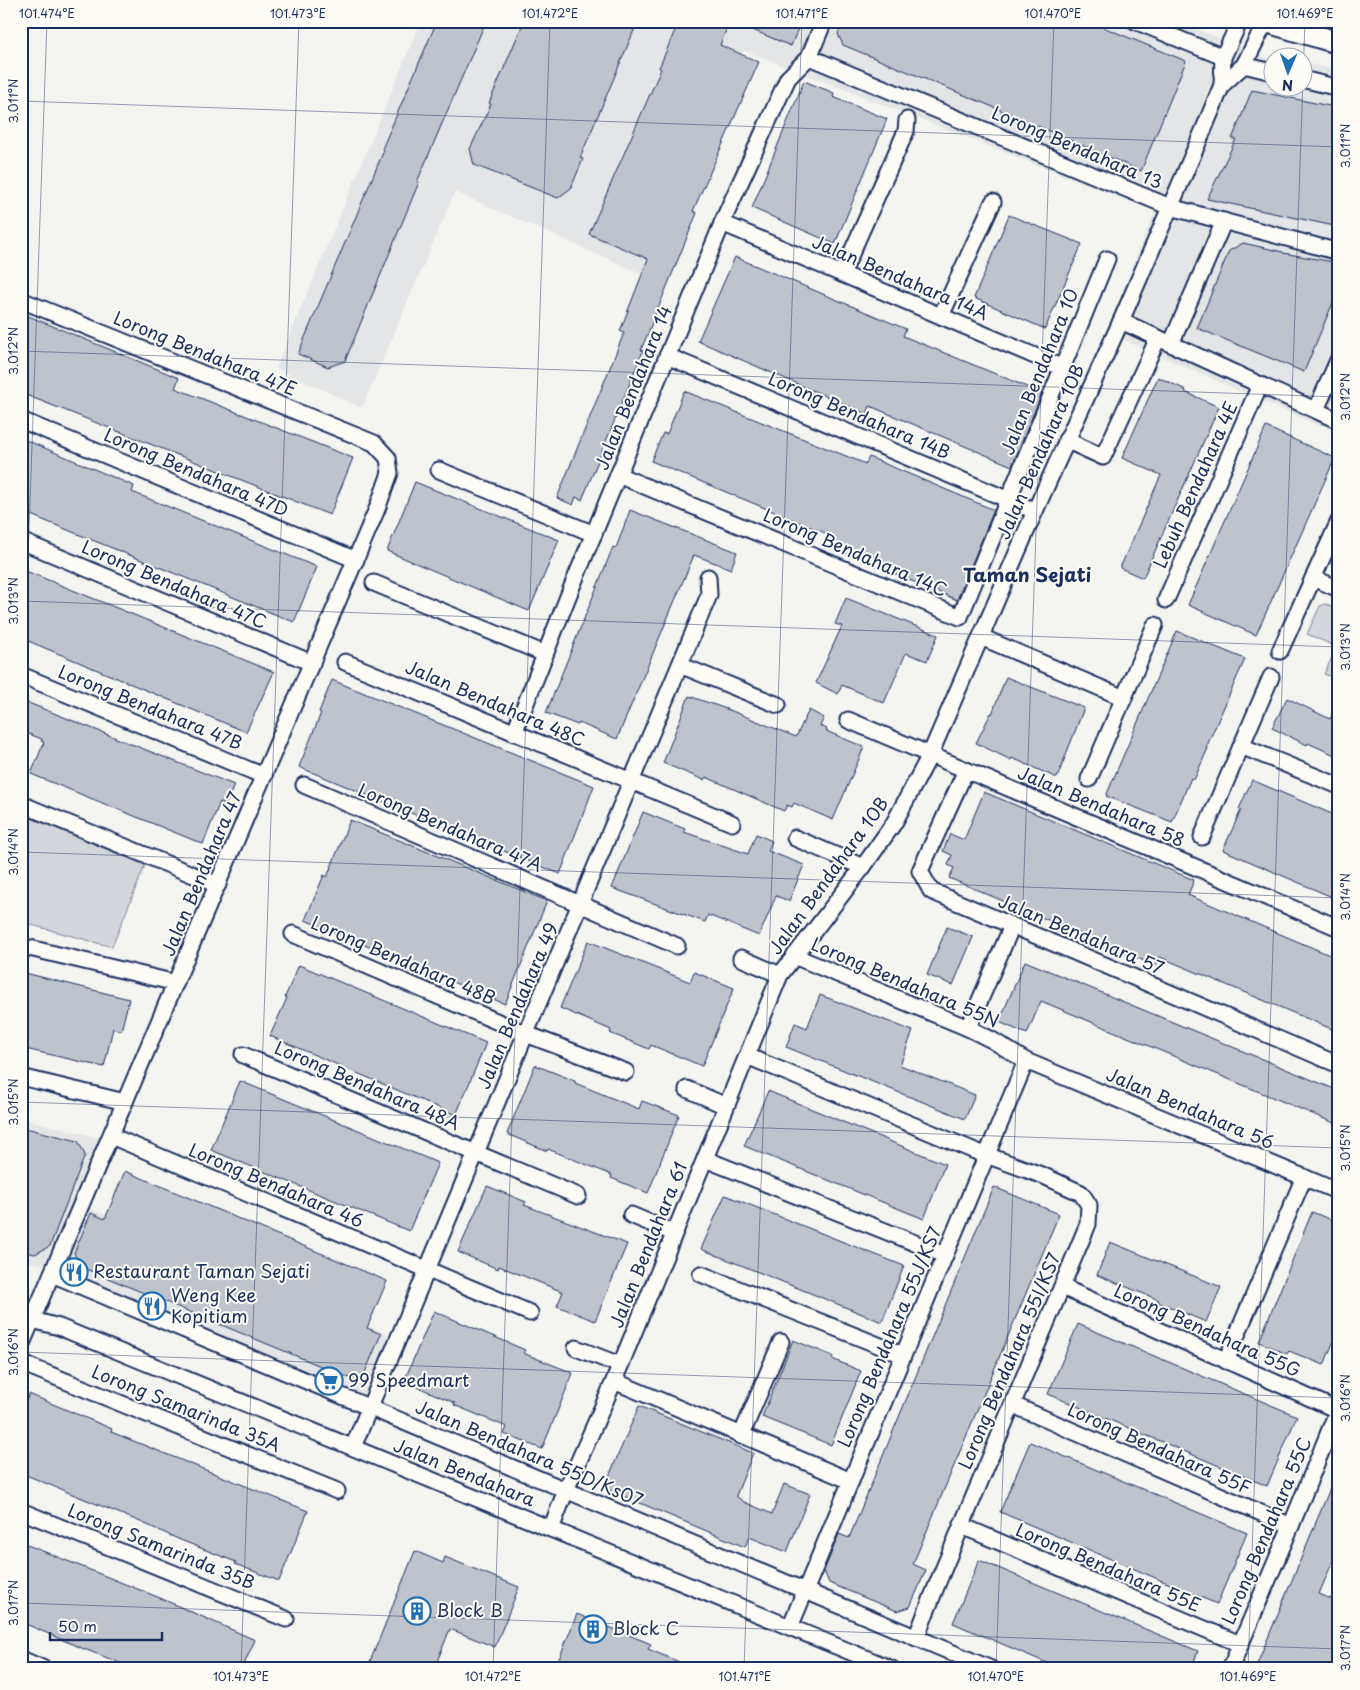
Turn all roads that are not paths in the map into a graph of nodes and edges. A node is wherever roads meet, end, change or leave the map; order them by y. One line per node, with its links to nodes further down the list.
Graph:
1 (824, 21): 7 (street, Jalan Bendahara 14)
2 (1136, 21): 6 (street)
3 (1240, 21): 6 (street, Jalan Bendahara 10B)
4 (1266, 21): 5 (main road); 8 (street, Jalan Bendahara 10B)
5 (1339, 43)
6 (1223, 57): 11 (street, Jalan Bendahara 10B)
7 (805, 60): 15 (street, Lorong Bendahara 13); 17 (street, Jalan Bendahara 14)
8 (1244, 65): 9 (street); 11 (street, Jalan Bendahara 10B)
9 (1262, 70)
10 (1312, 81): 12 (street)
11 (1222, 86): 15 (street, Jalan Bendahara 10B)
12 (1339, 88)
13 (907, 120): 20 (street)
14 (993, 202): 22 (street)
15 (1170, 207): 16 (street, Lorong Bendahara 13); 23 (street, Jalan Bendahara 10B)
16 (1224, 222): 18 (street, Lorong Bendahara 13); 24 (street)
17 (722, 223): 20 (street, Jalan Bendahara 14A); 25 (street, Jalan Bendahara 14)
18 (1339, 252)
19 (1107, 260): 27 (street, Jalan Bendahara 10)
20 (842, 274): 22 (street, Jalan Bendahara 14A)
21 (21, 300): 33 (street, Lorong Bendahara 47E)
22 (941, 316): 27 (street, Jalan Bendahara 14A)
23 (1121, 322): 24 (street); 32 (street, Jalan Bendahara 10B)
24 (1164, 341): 28 (street); 32 (street)
25 (667, 356): 35 (street, Jalan Bendahara 14); 36 (street, Lorong Bendahara 14B)
26 (1339, 358): 29 (street)
27 (1063, 368): 36 (street, Jalan Bendahara 10)
28 (1260, 385): 29 (street); 46 (street, Lebuh Bendahara 4E)
29 (1316, 410): 31 (street)
30 (21, 420): 41 (street, Lorong Bendahara 47D)
31 (1339, 421)
32 (1066, 440): 37 (street, Jalan Bendahara 10B)
33 (374, 443): 41 (street, Jalan Bendahara 47)
34 (440, 470): 39 (street)
35 (618, 475): 36 (street, Lorong Bendahara 14C); 39 (street, Jalan Bendahara 14)
36 (1008, 500): 37 (street, Lorong Bendahara 14B)
37 (1035, 511): 48 (street, Jalan Bendahara 10B)
38 (1339, 521): 43 (street)
39 (594, 534): 50 (street, Jalan Bendahara 14)
40 (21, 541): 52 (street, Lorong Bendahara 47C)
41 (356, 560): 52 (street, Jalan Bendahara 47)
42 (708, 577): 53 (street, Jalan Bendahara 49)
43 (1313, 578): 45 (street); 49 (street)
44 (374, 583): 50 (street)
45 (1339, 590)
46 (1166, 600)
47 (1155, 625): 56 (street)
48 (981, 637): 56 (street); 61 (street, Jalan Bendahara 10B)
49 (1280, 651)
50 (545, 654): 59 (street, Jalan Bendahara 14)
51 (345, 662): 59 (street, Jalan Bendahara 48C)
52 (312, 663): 63 (street, Jalan Bendahara 47)
53 (680, 665): 57 (street); 65 (street, Jalan Bendahara 49)
54 (21, 675): 63 (street, Lorong Bendahara 47B)
55 (1271, 678): 60 (street)
56 (1124, 698): 64 (street)
57 (778, 705)
58 (848, 720): 61 (street, Jalan Bendahara 58)
59 (514, 733): 65 (street, Jalan Bendahara 48C)
60 (1241, 746): 67 (street); 70 (street)
61 (930, 755): 62 (street, Jalan Bendahara 58); 72 (street, Jalan Bendahara 10B)
62 (966, 770): 75 (street, Jalan Bendahara 57); 76 (street, Jalan Bendahara 58)
63 (264, 776): 73 (street, Jalan Bendahara 47)
64 (1089, 780)
65 (631, 782): 69 (street, Jalan Bendahara 48C); 74 (street, Jalan Bendahara 49)
66 (304, 785): 74 (street, Lorong Bendahara 47A)
67 (1339, 786)
68 (21, 804): 73 (street)
69 (732, 823)
70 (1202, 837)
71 (795, 838): 72 (street)
72 (863, 867): 80 (street, Jalan Bendahara 10B)
73 (218, 885): 83 (street, Jalan Bendahara 47)
74 (580, 905): 79 (street, Lorong Bendahara 47A); 85 (street, Jalan Bendahara 49)
75 (1012, 926): 84 (street); 89 (street, Jalan Bendahara 57)
76 (1339, 928)
77 (293, 934): 85 (street, Lorong Bendahara 48B)
78 (21, 946): 83 (street)
79 (676, 946)
80 (794, 956): 82 (street, Jalan Bendahara 10B); 84 (street, Lorong Bendahara 55N)
81 (740, 958): 82 (street)
82 (780, 975): 87 (street, Jalan Bendahara 61)
83 (176, 983): 93 (street, Jalan Bendahara 47)
84 (968, 1028): 88 (street, Lorong Bendahara 55N)
85 (526, 1034): 90 (street, Lorong Bendahara 48B); 96 (street, Jalan Bendahara 49)
86 (243, 1055): 96 (street, Lorong Bendahara 48A)
87 (747, 1056): 94 (street, Jalan Bendahara 61); 97 (street, Lorong Bendahara 55I/KS7)
88 (1026, 1061): 97 (street, Lorong Bendahara 55J/KS7); 99 (street, Jalan Bendahara 56)
89 (1339, 1065)
90 (626, 1072)
91 (21, 1077): 93 (street)
92 (687, 1089): 94 (street)
93 (126, 1102): 95 (street, Jalan Bendahara 47)
94 (726, 1106): 98 (street, Jalan Bendahara 61)
95 (111, 1136): 105 (street, Lorong Bendahara 46); 106 (street, Jalan Bendahara 47)
96 (476, 1152): 101 (street, Lorong Bendahara 48A); 105 (street, Jalan Bendahara 49)
97 (986, 1155): 104 (street, Lorong Bendahara 55J/KS7); 108 (street, Lorong Bendahara 55I/KS7)
98 (705, 1159): 103 (street, Jalan Bendahara 61); 104 (street)
99 (1304, 1178): 100 (street, Jalan Bendahara 56); 115 (street)
100 (1339, 1192)
101 (578, 1196)
102 (631, 1215): 103 (street)
103 (674, 1233): 117 (street, Jalan Bendahara 61)
104 (945, 1255): 114 (street, Lorong Bendahara 55J/KS7)
105 (427, 1270): 109 (street, Lorong Bendahara 46); 120 (street, Jalan Bendahara 49)
106 (52, 1274): 110 (street, Jalan Bendahara 47); 120 (street, Jalan Bendahara 55D/Ks07)
107 (701, 1274): 114 (street)
108 (1062, 1287): 115 (street, Lorong Bendahara 55G); 119 (street, Lorong Bendahara 55I/KS7)
109 (530, 1313)
110 (27, 1319): 112 (street, Jalan Bendahara 47); 123 (street, Jalan Bendahara)
111 (781, 1342): 122 (street)
112 (21, 1346)
113 (576, 1348): 117 (street)
114 (903, 1355): 124 (street, Lorong Bendahara 55J/KS7)
115 (1226, 1360): 121 (street, Lorong Bendahara 55G)
116 (21, 1362): 126 (street, Lorong Samarinda 35A)
117 (620, 1365): 118 (street, Jalan Bendahara 61)
118 (614, 1381): 122 (street); 125 (street, Jalan Bendahara 61)
119 (1013, 1405): 128 (street, Lorong Bendahara 55I/KS7); 129 (street, Lorong Bendahara 55F)
120 (370, 1408): 123 (street, Jalan Bendahara 49); 125 (street, Jalan Bendahara 55D/Ks07)
121 (1338, 1409): 129 (street, Lorong Bendahara 55C)
122 (741, 1436): 124 (street)
123 (353, 1447): 130 (street, Jalan Bendahara)
124 (851, 1481): 131 (street, Lorong Bendahara 55J/KS7)
125 (566, 1490): 130 (street, Jalan Bendahara 61); 131 (street, Jalan Bendahara 55D/Ks07)
126 (337, 1491)
127 (21, 1511): 132 (street, Lorong Samarinda 35B)
128 (962, 1526): 134 (street, Lorong Bendahara 55I/KS7); 135 (street, Lorong Bendahara 55E)
129 (1291, 1526): 135 (street, Lorong Bendahara 55C)
130 (551, 1529): 133 (street, Jalan Bendahara)
131 (805, 1591): 133 (street, Lorong Bendahara 55J/KS7); 134 (street, Jalan Bendahara 55D/Ks07)
132 (286, 1618)
133 (790, 1627): 138 (street, Jalan Bendahara)
134 (916, 1638): 139 (street, Jalan Bendahara 55D/Ks07)
135 (1240, 1644): 140 (street, Lorong Bendahara 55C)
136 (21, 1660): 137 (street)
137 (44, 1669)
138 (892, 1669)
139 (991, 1669)
140 (1230, 1669)

